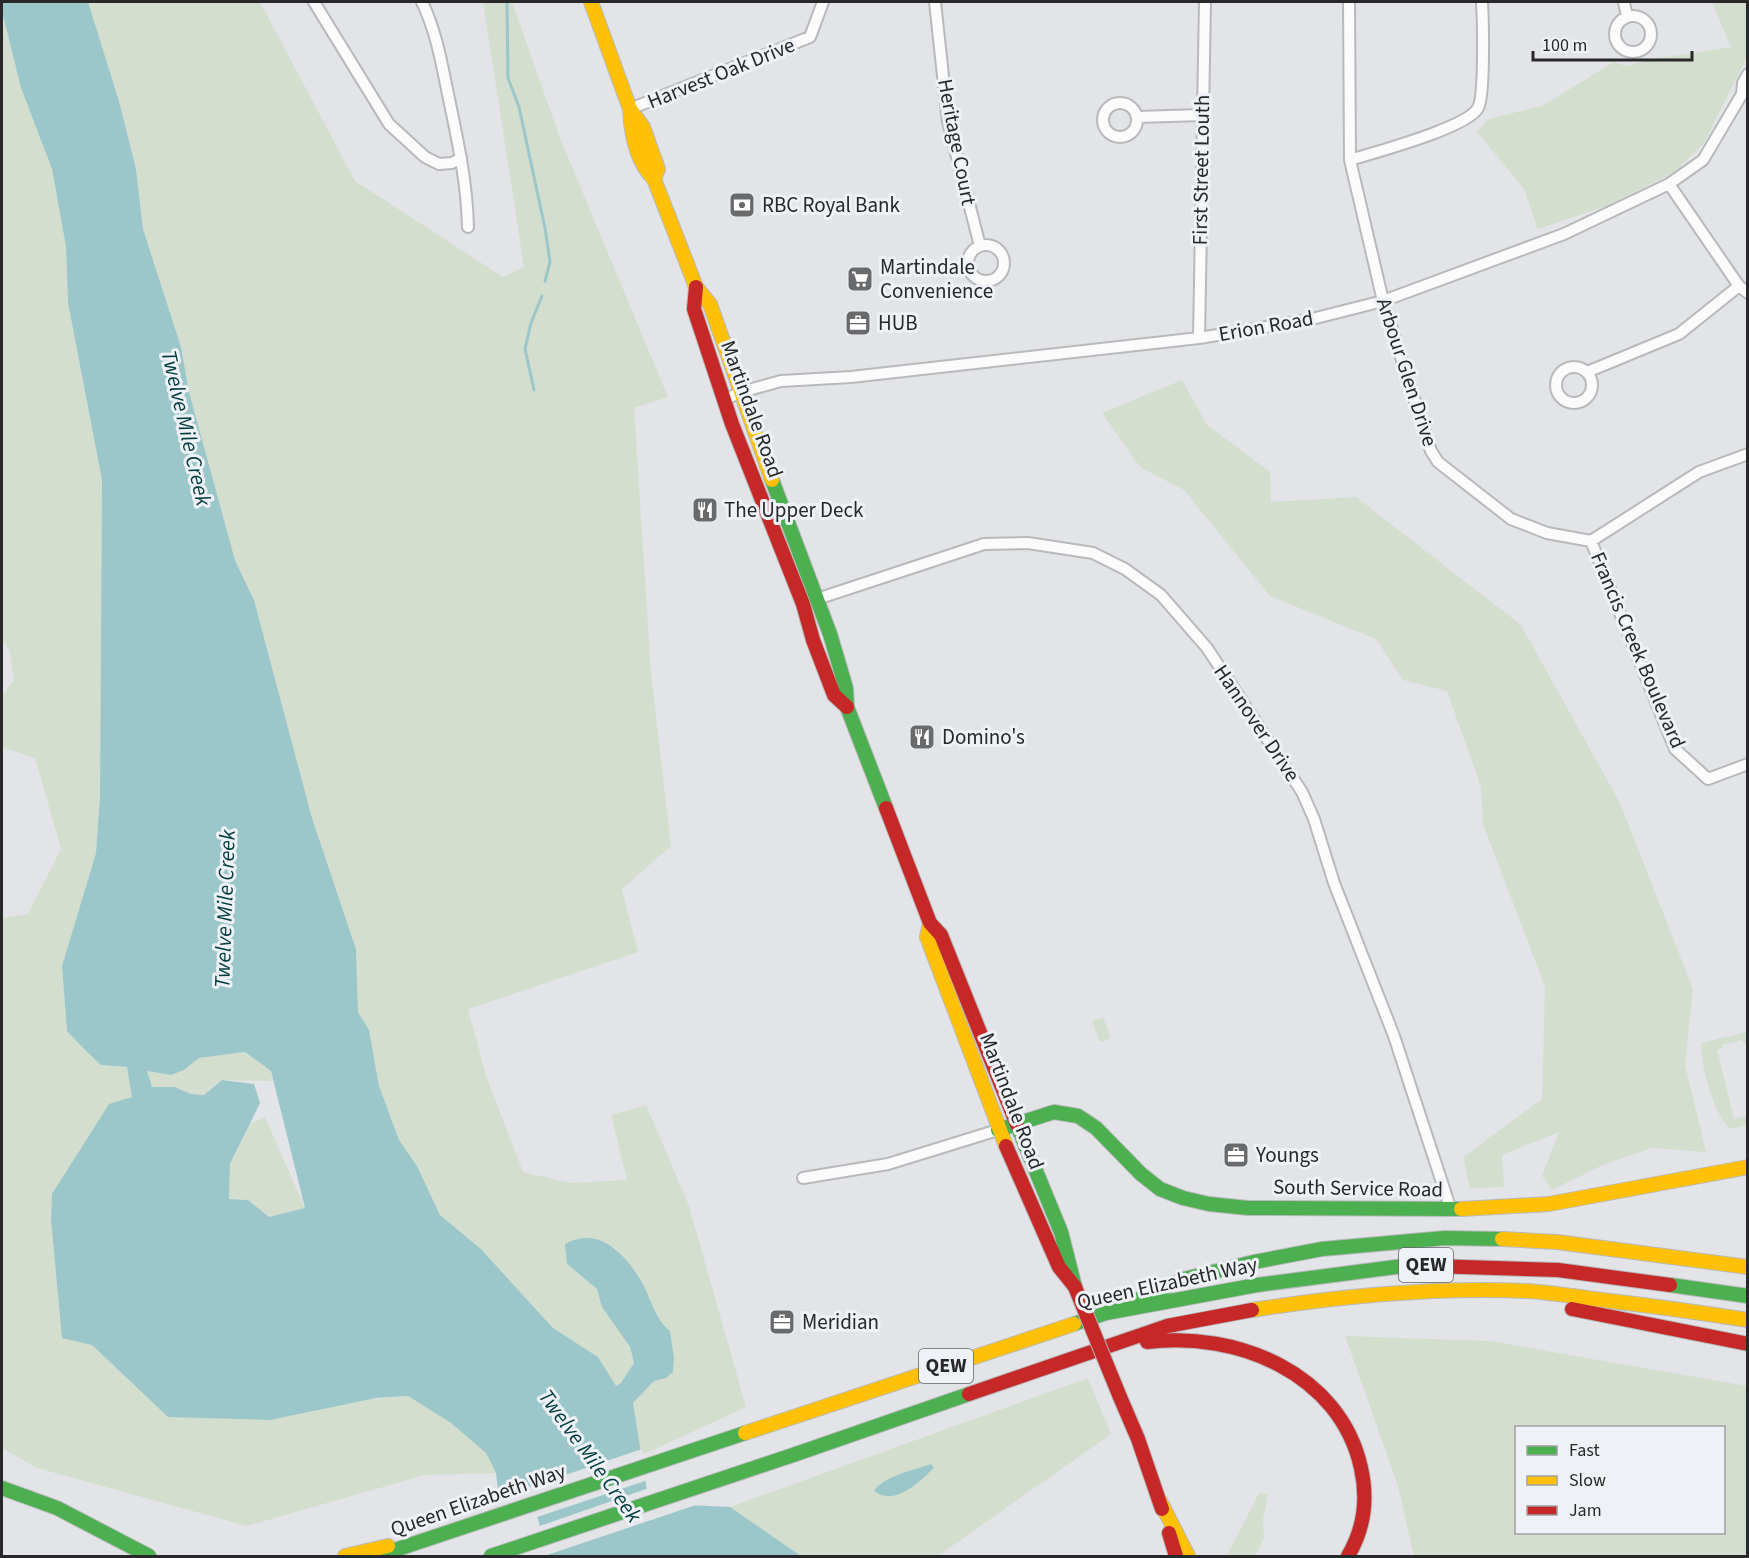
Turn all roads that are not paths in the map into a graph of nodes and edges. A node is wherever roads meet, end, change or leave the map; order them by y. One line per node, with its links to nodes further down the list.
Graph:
1 (314, 2): 16 (street)
2 (422, 2): 16 (street)
3 (591, 2): 13 (main road, Martindale Road)
4 (823, 2): 13 (street, Harvest Oak Drive)
5 (935, 2): 20 (street, Heritage Court)
6 (1205, 2): 14 (street, First Street Louth)
7 (1349, 2): 17 (street, Arbour Glen Drive)
8 (1482, 2): 17 (street)
9 (1624, 2): 10 (street)
10 (1627, 17)
11 (1748, 74): 12 (street, Erion Road)
12 (1745, 91): 18 (street, Erion Road)
13 (630, 109): 21 (main road, Martindale Road)
14 (1202, 115): 15 (street); 24 (street, First Street Louth)
15 (1137, 117)
16 (461, 158): 19 (street)
17 (1350, 160): 23 (street, Arbour Glen Drive)
18 (1670, 184): 22 (street); 23 (street, Erion Road)
19 (468, 227)
20 (980, 246)
21 (696, 287): 26 (main road, Martindale Road); 27 (main road, Martindale Road)
22 (1743, 290): 25 (street)
23 (1383, 301): 24 (street, Erion Road); 29 (street, Arbour Glen Drive)
24 (1198, 338): 26 (street, Erion Road)
25 (1587, 372)
26 (741, 392): 27 (street, Erion Road); 30 (main road, Martindale Road)
27 (726, 399): 31 (main road, Martindale Road)
28 (1748, 454): 29 (street)
29 (1591, 541): 32 (street, Francis Creek Boulevard)
30 (817, 598): 31 (main road, Martindale Road); 38 (street, Hannover Drive)
31 (847, 707): 33 (main road, Martindale Road)
32 (1748, 764)
33 (930, 923): 34 (main road, Martindale Road); 35 (main road, Martindale Road)
34 (1018, 1124): 35 (main road, South Service Road); 38 (main road, South Service Road); 42 (main road, Martindale Road)
35 (998, 1130): 37 (street); 42 (main road, Martindale Road)
36 (1748, 1167): 38 (main road, South Service Road)
37 (803, 1178)
38 (1451, 1210)
39 (1626, 1250): 40 (main road); 41 (main road); 45 (main road)
40 (1748, 1257)
41 (1748, 1267)
42 (1075, 1287): 50 (main road, Martindale Road, bridge)
43 (1414, 1292): 46 (main road, Queen Elizabeth Way / QEW); 47 (main road); 48 (main road, Queen Elizabeth Way / QEW)
44 (1748, 1296): 45 (main road, Queen Elizabeth Way / QEW)
45 (1106, 1313): 51 (main road, Queen Elizabeth Way / QEW)
46 (1748, 1320)
47 (1748, 1344)
48 (1091, 1351): 55 (main road, Queen Elizabeth Way / QEW); 58 (main road)
49 (2, 1488): 52 (main road)
50 (1160, 1501): 56 (main road, Martindale Road); 57 (main road)
51 (464, 1527): 53 (main road); 54 (main road, Queen Elizabeth Way / QEW)
52 (149, 1557)
53 (345, 1557)
54 (377, 1557)
55 (491, 1557)
56 (1176, 1557)
57 (1188, 1557)
58 (1348, 1557)

